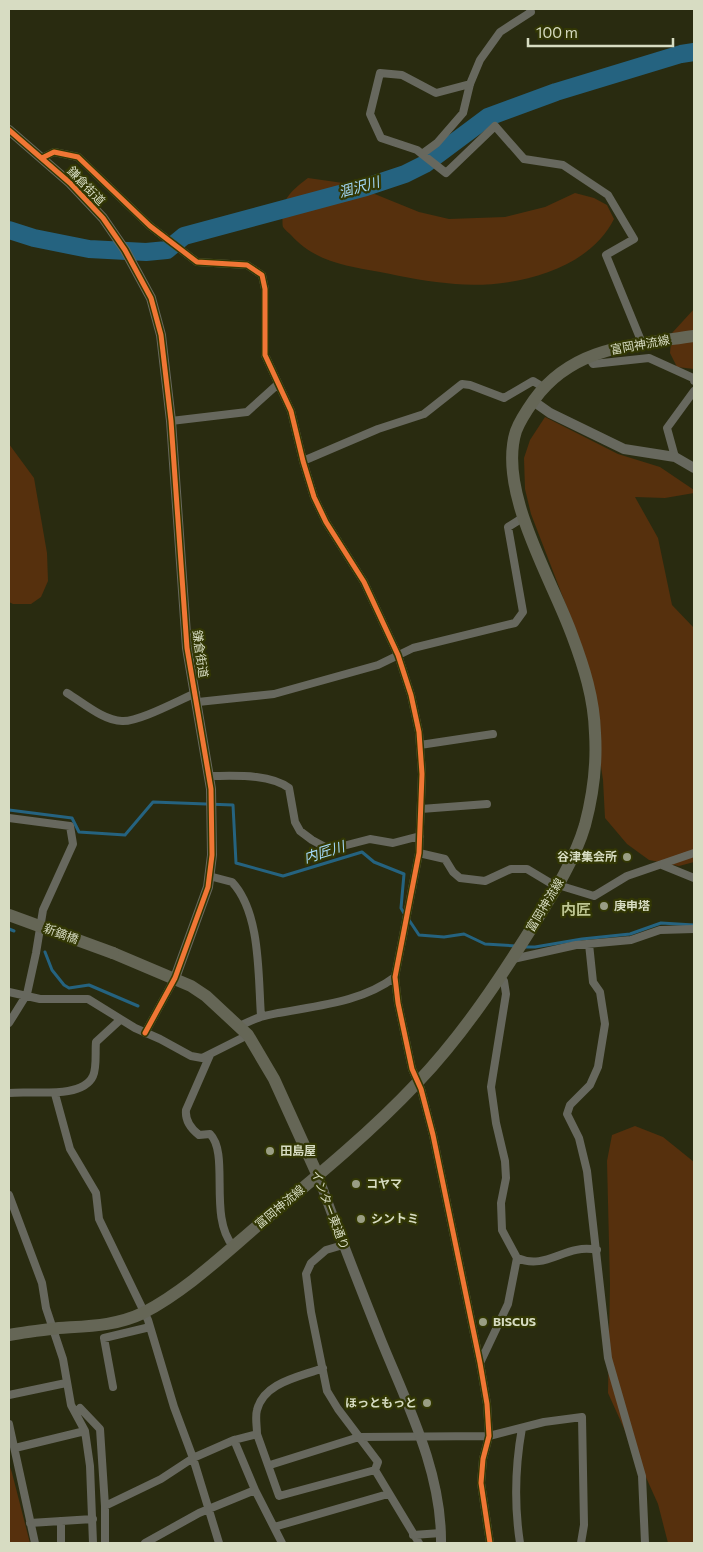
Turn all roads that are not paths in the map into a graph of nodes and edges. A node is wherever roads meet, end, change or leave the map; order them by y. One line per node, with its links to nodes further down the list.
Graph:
1 (530, 9): 2 (street)
2 (470, 84): 4 (street); 4 (street)
3 (9, 130): 5 (street, 鎌倉街道)
4 (422, 154): 7 (street)
5 (42, 158): 10 (street); 14 (street, 鎌倉街道)
6 (694, 336): 7 (main road, 富岡神流線)
7 (642, 343): 8 (main road, 富岡神流線)
8 (588, 356): 9 (street); 11 (main road, 富岡神流線)
9 (694, 381)
10 (278, 384): 14 (street); 16 (street)
11 (543, 387): 13 (main road, 富岡神流線); 16 (street)
12 (694, 391): 15 (street)
13 (533, 401): 15 (street); 18 (main road, 富岡神流線)
14 (171, 421): 21 (street, 鎌倉街道)
15 (675, 457): 17 (street)
16 (303, 461): 19 (street)
17 (694, 468)
18 (524, 517): 19 (street); 34 (main road, 富岡神流線)
19 (398, 655): 21 (street); 23 (street)
20 (67, 693): 21 (street)
21 (197, 697): 24 (street, 鎌倉街道)
22 (493, 734): 23 (street)
23 (420, 745): 26 (street)
24 (209, 776): 28 (street); 32 (street, 鎌倉街道)
25 (487, 804): 26 (street)
26 (420, 809): 28 (street)
27 (9, 818): 44 (street)
28 (420, 836): 29 (street)
29 (419, 853): 34 (street); 40 (street)
30 (694, 853): 31 (street)
31 (662, 865): 33 (street); 34 (street)
32 (209, 876): 42 (street, 鎌倉街道); 45 (street)
33 (694, 878)
34 (558, 886): 39 (main road, 富岡神流線)
35 (9, 915): 38 (main road, 新鏑橋, bridge)
36 (694, 929): 37 (street)
37 (589, 944): 39 (street); 58 (street)
38 (113, 953): 42 (main road, インター東通り)
39 (513, 959): 41 (main road, 富岡神流線)
40 (395, 977): 45 (street); 51 (street)
41 (500, 977): 51 (main road, 富岡神流線); 59 (street)
42 (175, 978): 48 (main road, インター東通り); 49 (street)
43 (9, 992): 44 (street)
44 (27, 994): 46 (street); 47 (street)
45 (261, 1016): 48 (street)
46 (120, 1020): 49 (street); 53 (street)
47 (9, 1022)
48 (244, 1030): 50 (street); 54 (main road, インター東通り)
49 (145, 1033): 50 (street)
50 (210, 1055): 57 (street)
51 (417, 1083): 54 (main road, 富岡神流線); 64 (street)
52 (9, 1093): 53 (street)
53 (55, 1094): 60 (street)
54 (318, 1176): 56 (street, インター東通り); 57 (main road, 富岡神流線)
55 (9, 1195): 62 (street)
56 (343, 1245): 65 (street); 74 (street, インター東通り)
57 (233, 1246): 60 (main road, 富岡神流線)
58 (597, 1250): 59 (street); 104 (street)
59 (516, 1258): 64 (street)
60 (145, 1312): 61 (street); 62 (main road, 富岡神流線)
61 (150, 1327): 67 (street); 79 (street)
62 (53, 1328): 63 (main road, 富岡神流線); 66 (street)
63 (9, 1335)
64 (480, 1363): 75 (street)
65 (323, 1368): 73 (street); 76 (street)
66 (66, 1383): 68 (street); 72 (street)
67 (113, 1387)
68 (9, 1395)
69 (80, 1408): 84 (street)
70 (9, 1424): 78 (street)
71 (522, 1428): 75 (street); 102 (street); 103 (street)
72 (85, 1431): 78 (street); 86 (street)
73 (257, 1434): 77 (street); 80 (street)
74 (420, 1435): 75 (street); 76 (street); 91 (street, インター東通り)
75 (489, 1436): 101 (street)
76 (359, 1437): 80 (street); 81 (street)
77 (234, 1440): 79 (street); 82 (street)
78 (15, 1448): 88 (street)
79 (193, 1458): 84 (street); 85 (street)
80 (270, 1465): 81 (street)
81 (375, 1470): 83 (street)
82 (255, 1490): 85 (street); 89 (street)
83 (388, 1494): 89 (street); 90 (street)
84 (105, 1506): 96 (street)
85 (208, 1509): 97 (street); 98 (street)
86 (93, 1519): 87 (street); 95 (street)
87 (61, 1521): 88 (street); 94 (street)
88 (30, 1523): 93 (street)
89 (274, 1527): 92 (street)
90 (413, 1535): 91 (street); 100 (street)
91 (441, 1538)
92 (282, 1542): 99 (street)
93 (35, 1543)
94 (61, 1543)
95 (93, 1543)
96 (106, 1543)
97 (145, 1543)
98 (219, 1543)
99 (271, 1543)
100 (419, 1543)
101 (490, 1543)
102 (520, 1543)
103 (581, 1543)
104 (645, 1543)

